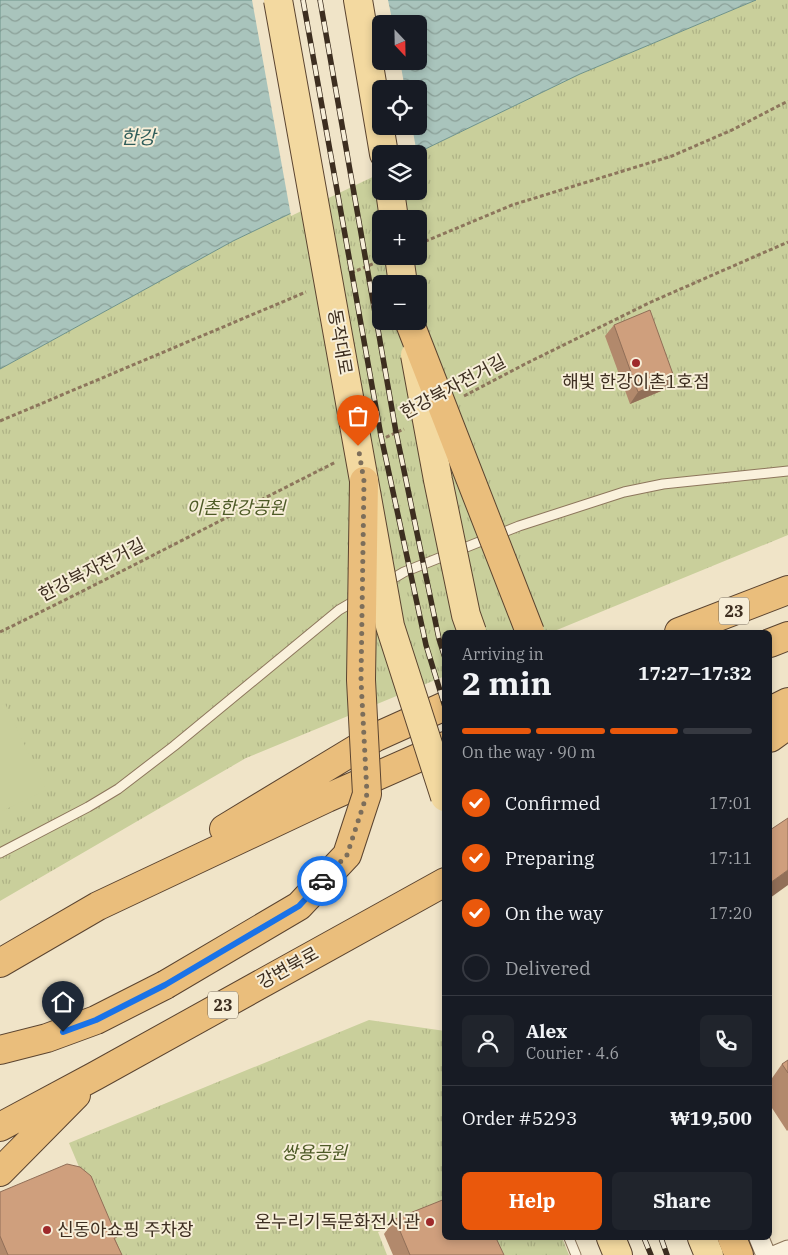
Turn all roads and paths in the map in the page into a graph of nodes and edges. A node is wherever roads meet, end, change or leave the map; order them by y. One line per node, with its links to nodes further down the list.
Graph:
1 (278, 0): 18 (main road, 동작대로, bridge)
2 (358, 0): 4 (main road)
3 (788, 101): 5 (path)
4 (382, 145)
5 (427, 242)
6 (788, 242): 12 (path, 한강북자전거길)
7 (372, 265): 8 (path)
8 (346, 275)
9 (309, 291): 13 (path)
10 (411, 330): 20 (main road, bridge)
11 (413, 330): 21 (highway, bridge)
12 (456, 401)
13 (0, 421)
14 (404, 428): 15 (path, 한강북자전거길)
15 (378, 442)
16 (342, 459): 23 (path, 한강북자전거길)
17 (788, 471): 33 (lane)
18 (364, 481): 32 (main road, 동작대로, bridge); 37 (highway, bridge)
19 (788, 590): 22 (highway, 23)
20 (471, 630)
21 (529, 630)
22 (684, 630)
23 (0, 632)
24 (788, 636): 25 (highway)
25 (772, 642)
26 (788, 702): 28 (highway)
27 (442, 707): 35 (highway)
28 (772, 710)
29 (788, 725): 30 (highway)
30 (772, 737)
31 (442, 747): 35 (highway)
32 (442, 788)
33 (0, 853)
34 (442, 884): 38 (highway, 강변북로 / 23)
35 (98, 906): 36 (highway)
36 (0, 963)
37 (0, 1050)
38 (95, 1076): 39 (highway, 강변북로 / 23); 40 (highway)
39 (0, 1127)
40 (0, 1172)
41 (570, 1240): 47 (lane)
42 (612, 1240): 48 (main road)
43 (703, 1240): 49 (main road)
44 (733, 1240): 50 (highway)
45 (760, 1240): 51 (street)
46 (788, 1250): 52 (street)
47 (576, 1255)
48 (618, 1255)
49 (709, 1255)
50 (739, 1255)
51 (766, 1255)
52 (776, 1255)

